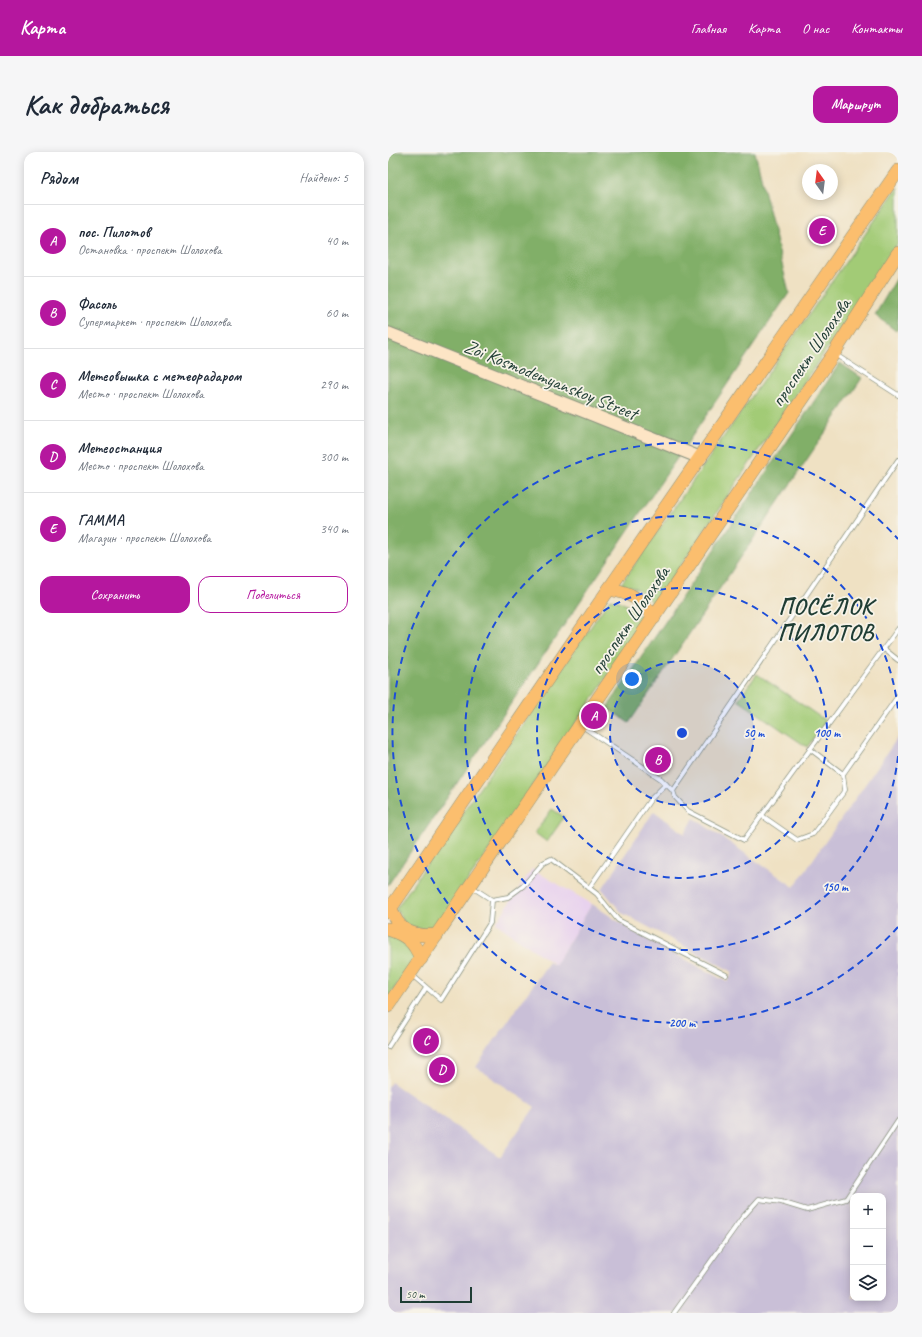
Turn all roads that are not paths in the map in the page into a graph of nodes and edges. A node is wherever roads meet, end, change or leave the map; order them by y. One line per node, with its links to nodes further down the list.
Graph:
1 (898, 171): 6 (main road, проспект Шолохова)
2 (898, 253): 4 (main road, проспект Шолохова)
3 (388, 333): 6 (street, Zoi Kosmodemyanskoy Street)
4 (834, 353): 5 (lane); 9 (main road, проспект Шолохова)
5 (898, 395)
6 (701, 458): 8 (main road, проспект Шолохова)
7 (898, 460): 18 (lane)
8 (609, 589): 9 (main road); 23 (main road, проспект Шолохова)
9 (654, 618): 14 (main road, проспект Шолохова)
10 (898, 629): 11 (lane)
11 (884, 649): 12 (lane); 15 (lane)
12 (898, 660)
13 (898, 696): 16 (lane)
14 (580, 725): 17 (lane); 20 (main road, проспект Шолохова)
15 (810, 749): 16 (lane); 19 (lane)
16 (843, 774): 19 (lane)
17 (666, 784): 18 (lane); 21 (lane)
18 (673, 791): 19 (lane)
19 (761, 814)
20 (470, 886): 22 (lane); 25 (main road, проспект Шолохова)
21 (589, 888): 22 (lane); 28 (lane)
22 (492, 900): 29 (lane)
23 (389, 910): 25 (main road)
24 (388, 929): 26 (main road)
25 (437, 935): 26 (main road, проспект Шолохова)
26 (421, 958): 27 (main road, проспект Шолохова)
27 (410, 974): 29 (lane); 30 (main road, проспект Шолохова)
28 (726, 975)
29 (426, 988): 31 (lane)
30 (388, 1006)
31 (388, 1046)
32 (898, 1121): 33 (lane)
33 (674, 1313)

